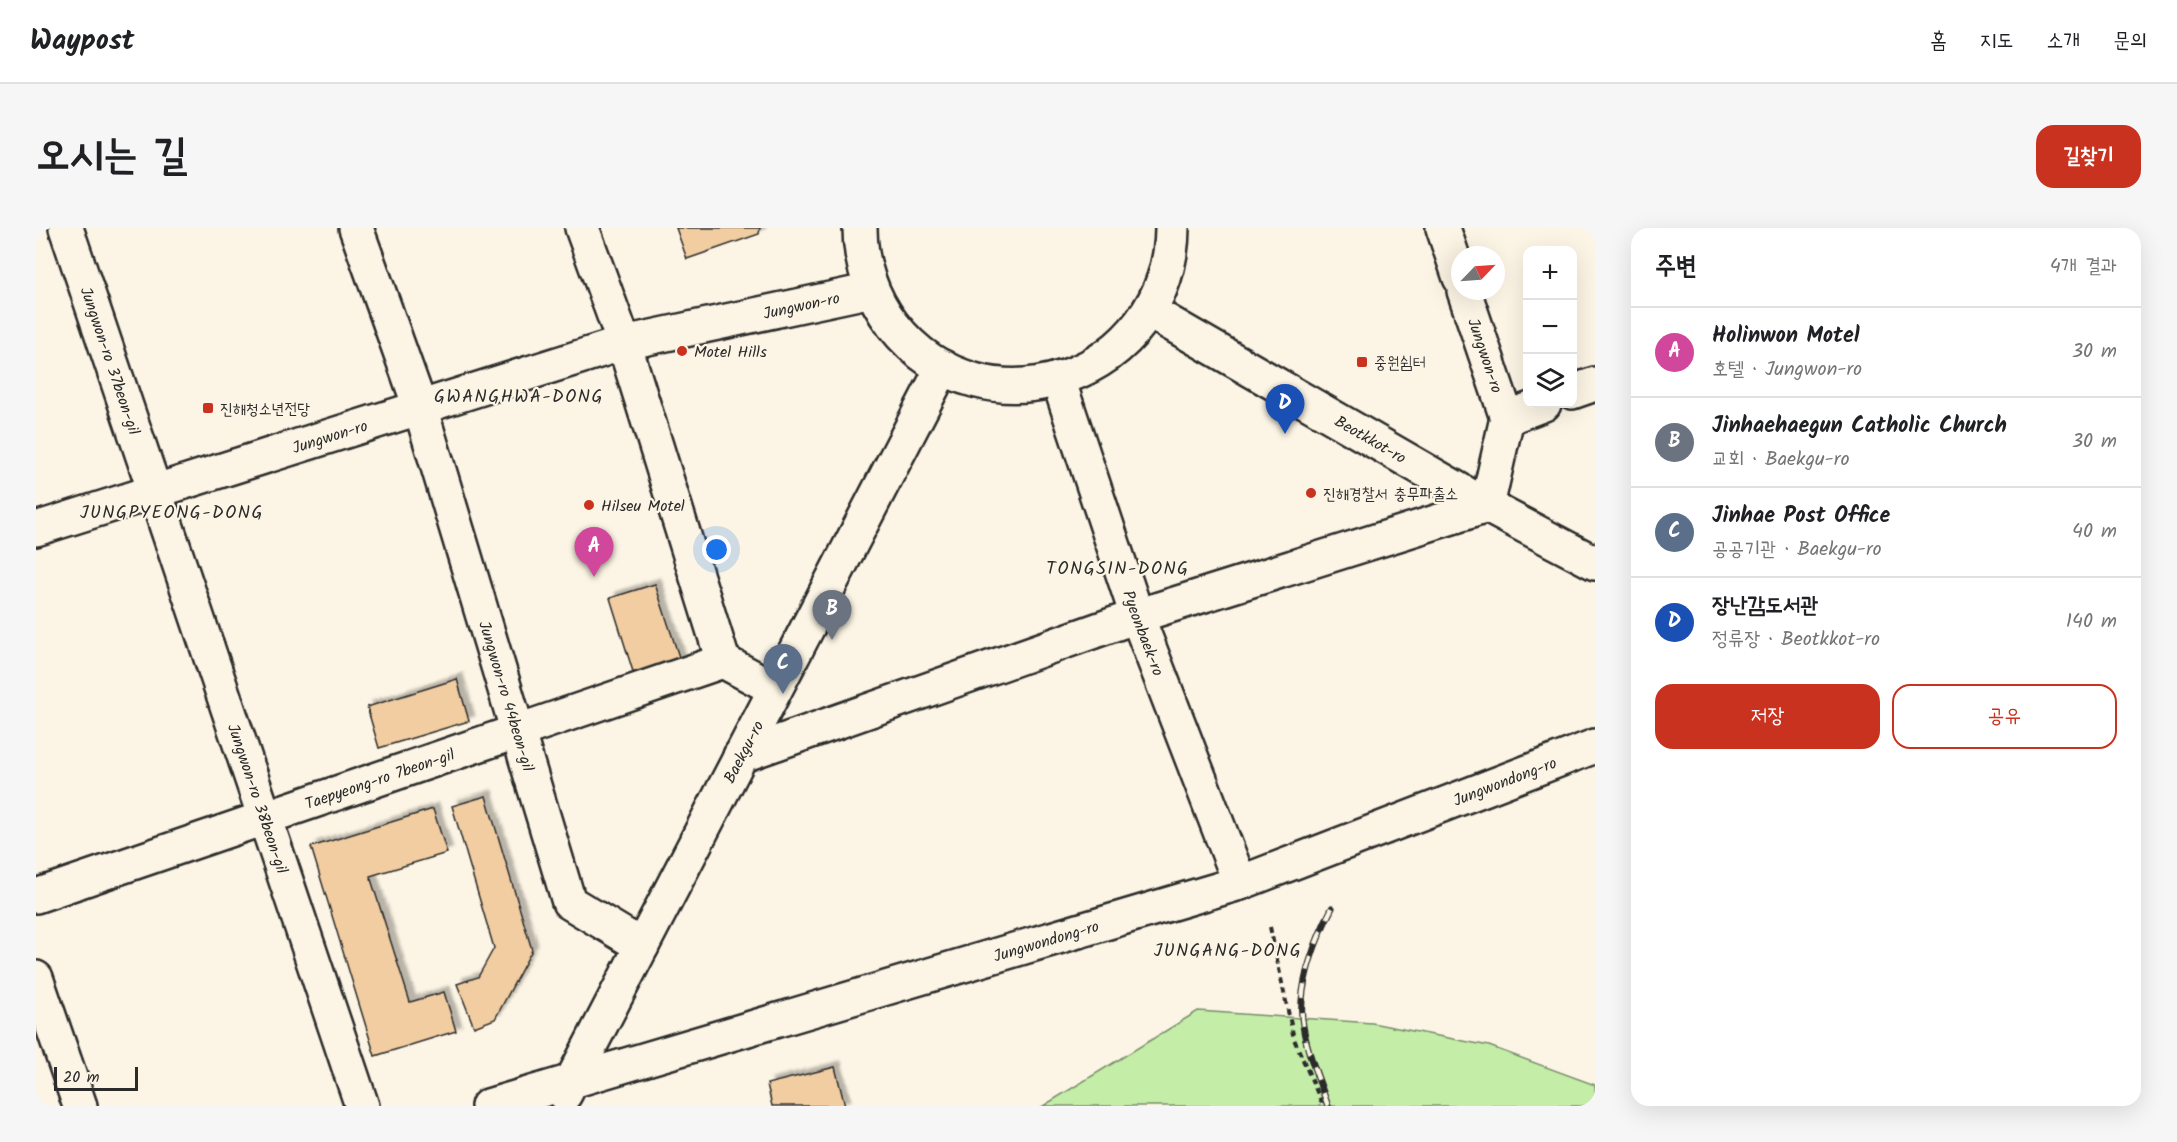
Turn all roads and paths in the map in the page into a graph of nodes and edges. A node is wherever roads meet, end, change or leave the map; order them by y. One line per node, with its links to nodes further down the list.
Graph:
1 (66, 228): 19 (street, Jungwon-ro 37beon-gil)
2 (356, 228): 16 (street, Jungwon-ro 44beon-gil)
3 (582, 228): 11 (street)
4 (860, 228): 8 (street)
5 (1172, 228): 10 (street)
6 (1443, 228): 7 (street)
7 (1451, 252)
8 (872, 290): 11 (street, Jungwon-ro); 12 (street)
9 (1467, 300): 18 (street, Jungwon-ro)
10 (1149, 311): 13 (street); 20 (street, Beotkkot-ro)
11 (624, 343): 16 (street, Jungwon-ro); 24 (street)
12 (943, 367): 13 (street); 25 (street, Baekgu-ro)
13 (1058, 380): 23 (street, Pyeonbaek-ro)
14 (1595, 384): 15 (street)
15 (1577, 390)
16 (420, 408): 19 (street, Jungwon-ro); 26 (street, Jungwon-ro 44beon-gil)
17 (1533, 408): 18 (street)
18 (1507, 418): 20 (street)
19 (154, 491): 21 (street, Jungwon-ro); 29 (street, Jungwon-ro 38beon-gil)
20 (1487, 506): 22 (street, Beotkkot-ro); 23 (street)
21 (36, 529)
22 (1595, 563)
23 (1137, 616): 28 (street); 30 (street, Pyeonbaek-ro)
24 (723, 661): 25 (street); 26 (street, Taepyeong-ro 7beon-gil)
25 (775, 689): 28 (street, Baekgu-ro)
26 (518, 732): 29 (street, Taepyeong-ro 7beon-gil); 33 (street, Jungwon-ro 44beon-gil)
27 (1595, 746): 30 (street, Jungwondong-ro)
28 (740, 756): 33 (street, Baekgu-ro)
29 (264, 818): 31 (street, Taepyeong-ro 7beon-gil); 37 (street, Jungwon-ro 38beon-gil)
30 (1240, 882): 35 (street, Jungwondong-ro)
31 (36, 896)
32 (1270, 927): 39 (path)
33 (642, 946): 35 (street, Baekgu-ro)
34 (36, 978): 36 (street)
35 (565, 1094): 38 (street, Jungwondong-ro)
36 (80, 1106)
37 (362, 1106)
38 (488, 1106)
39 (1323, 1106)

